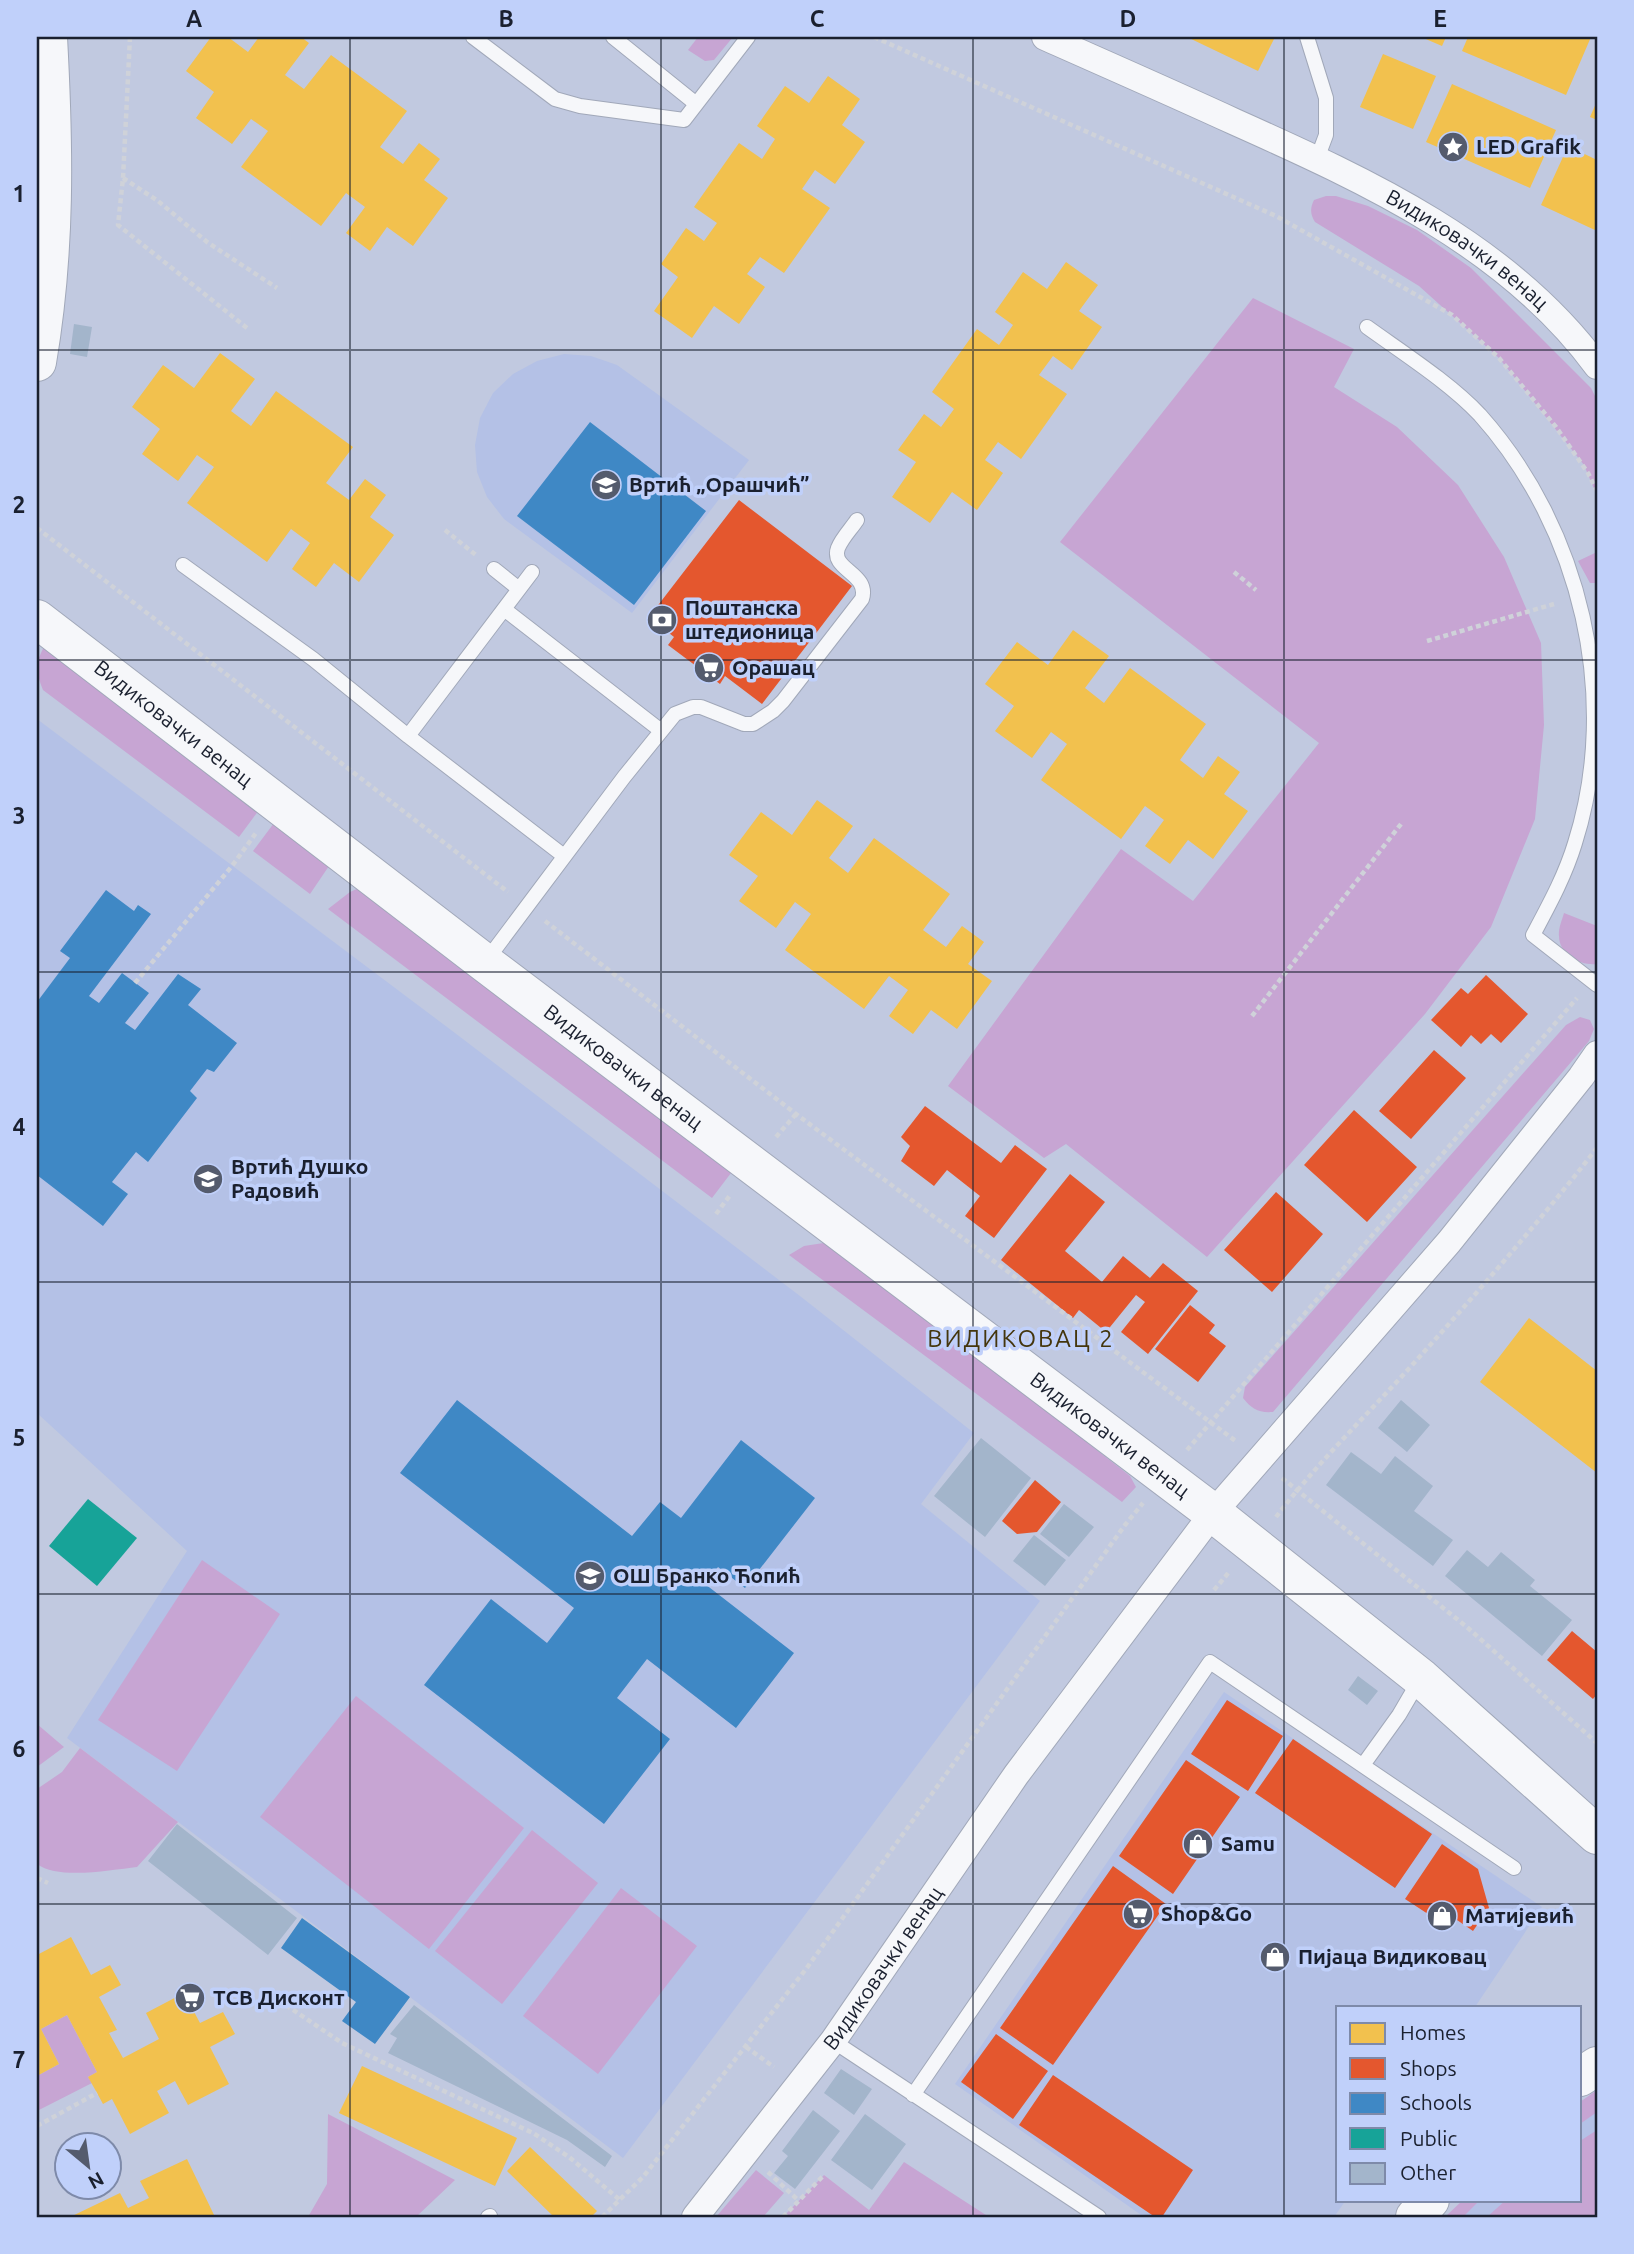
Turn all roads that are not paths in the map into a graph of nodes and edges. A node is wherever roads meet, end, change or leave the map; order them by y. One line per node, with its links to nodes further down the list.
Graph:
1 (48, 37): 10 (street)
2 (474, 37): 7 (lane)
3 (612, 37): 7 (lane)
4 (748, 37): 7 (lane)
5 (1045, 37): 8 (street, Видиковачки венац)
6 (1307, 37): 8 (lane)
7 (695, 103)
8 (1317, 159): 11 (street, Видиковачки венац)
9 (1367, 327): 23 (lane)
10 (37, 362)
11 (1597, 366)
12 (857, 520): 19 (lane)
13 (183, 565): 20 (lane)
14 (494, 569): 16 (lane)
15 (532, 572): 16 (lane)
16 (519, 589): 17 (lane)
17 (504, 609): 19 (lane); 20 (lane)
18 (37, 619): 22 (street, Видиковачки венац)
19 (660, 730): 21 (lane)
20 (408, 736): 21 (lane)
21 (564, 856): 22 (lane)
22 (485, 962): 25 (street, Видиковачки венац)
23 (1595, 983)
24 (1597, 1054): 25 (street, Видиковачки венац)
25 (1213, 1513): 26 (street, Видиковачки венац); 30 (street, Видиковачки венац)
26 (1421, 1678): 27 (lane); 28 (street, Видиковачки венац)
27 (1363, 1765): 29 (lane); 33 (lane)
28 (1597, 1835)
29 (1514, 1868)
30 (833, 2041): 33 (lane); 35 (street, Видиковачки венац)
31 (1597, 2066): 32 (street)
32 (1582, 2076)
33 (914, 2095): 36 (lane)
34 (1428, 2202): 37 (street)
35 (695, 2217)
36 (1099, 2217)
37 (1415, 2217)

